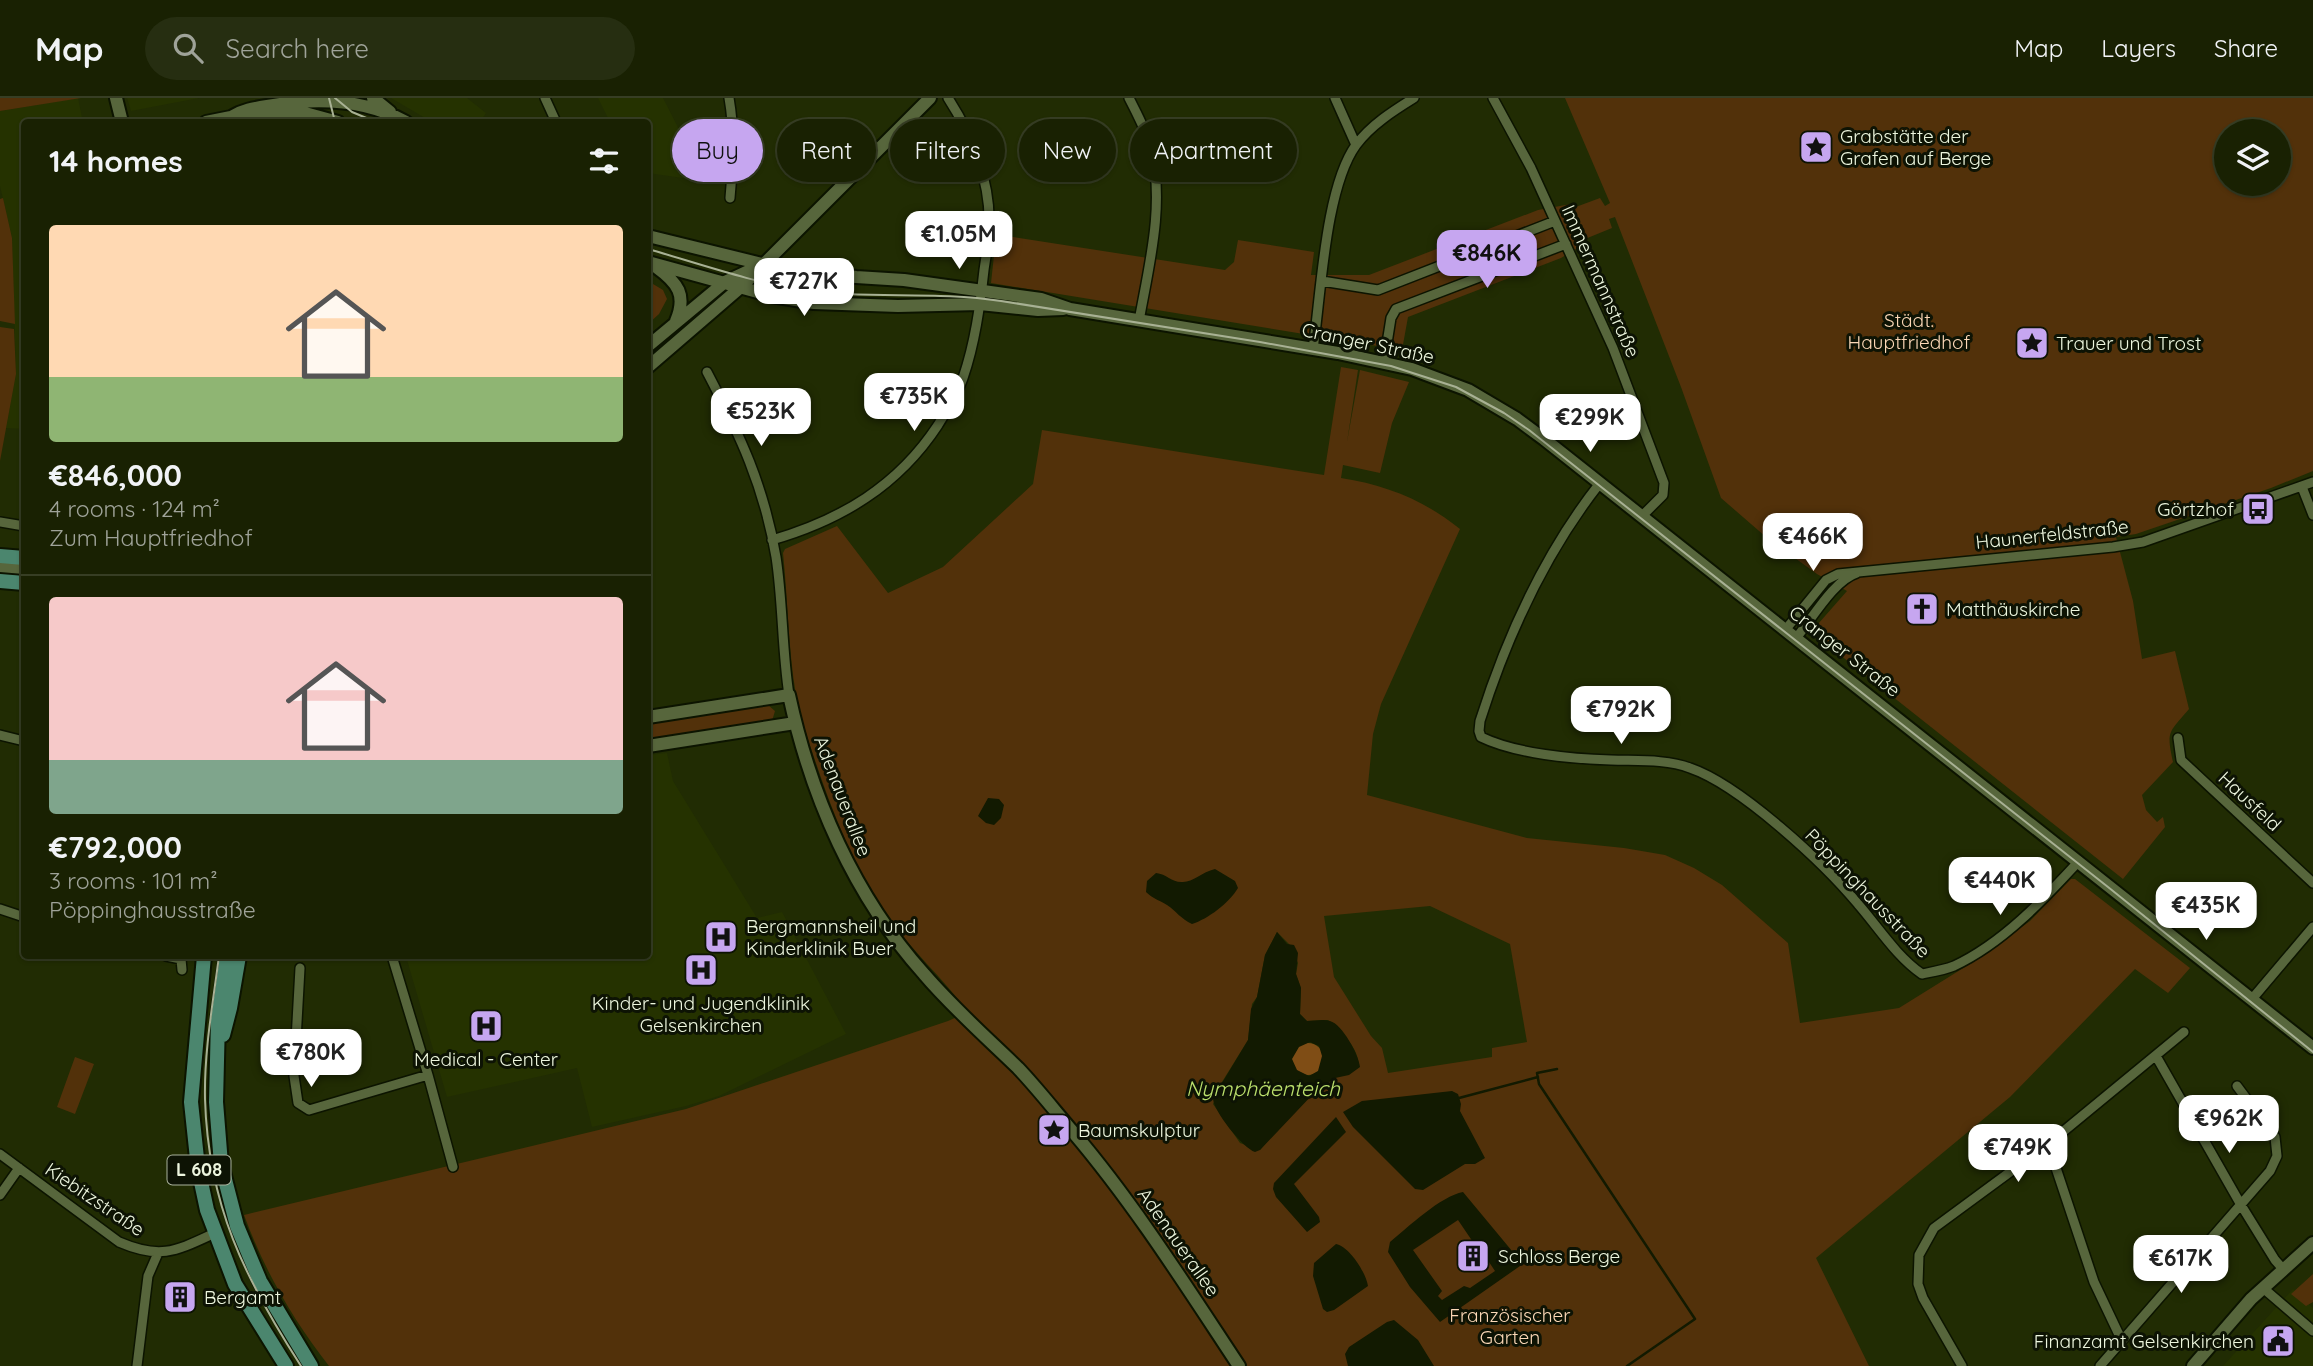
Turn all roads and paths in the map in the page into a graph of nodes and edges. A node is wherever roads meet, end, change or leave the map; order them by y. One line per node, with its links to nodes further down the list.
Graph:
1 (116, 98): 15 (main road)
2 (373, 98): 14 (main road)
3 (545, 98): 22 (street)
4 (729, 98): 24 (street)
5 (930, 98): 30 (main road)
6 (948, 98): 34 (street)
7 (1129, 98): 35 (street)
8 (1335, 98): 23 (street)
9 (1414, 98): 23 (street)
10 (1493, 98): 25 (street, Immermannstraße)
11 (312, 99): 12 (main road); 13 (main road); 19 (main road)
12 (342, 100): 14 (main road); 20 (main road)
13 (270, 104): 17 (main road); 19 (main road)
14 (393, 115): 21 (main road)
15 (121, 119)
16 (221, 119): 18 (main road)
17 (242, 119)
18 (242, 119)
19 (318, 119)
20 (345, 119)
21 (400, 119)
22 (555, 119)
23 (1356, 145): 31 (street)
24 (730, 198)
25 (1555, 221): 27 (street, Immermannstraße); 31 (street)
26 (651, 237): 30 (main road, Cranger Straße)
27 (1566, 244): 39 (street); 46 (street, Immermannstraße)
28 (651, 263): 32 (main road, Cranger Straße)
29 (651, 264): 36 (main road)
30 (762, 264): 32 (main road); 33 (main road); 34 (main road, Cranger Straße)
31 (1322, 281): 38 (street)
32 (725, 282): 33 (main road, Cranger Straße); 36 (main road)
33 (742, 286): 34 (main road, Cranger Straße); 40 (main road)
34 (981, 297): 35 (main road, Cranger Straße); 49 (street)
35 (1139, 321): 38 (main road, Cranger Straße)
36 (675, 324): 37 (main road)
37 (651, 344)
38 (1313, 349): 39 (main road, Cranger Straße)
39 (1384, 362): 43 (main road, Cranger Straße)
40 (651, 364)
41 (707, 372): 49 (street, Adenauerallee)
42 (2313, 482): 44 (street, Haunerfeldstraße)
43 (1600, 483): 46 (main road, Cranger Straße); 66 (street, Pöppinghausstraße)
44 (2302, 487): 45 (street); 54 (street, Haunerfeldstraße)
45 (2313, 515)
46 (1642, 516): 57 (main road, Cranger Straße)
47 (0, 522): 48 (street)
48 (21, 526)
49 (772, 540): 59 (street, Adenauerallee)
50 (0, 556): 51 (main road)
51 (21, 558)
52 (0, 566): 53 (main road)
53 (21, 568)
54 (1869, 570): 57 (street, Haunerfeldstraße); 58 (street, Haunerfeldstraße)
55 (0, 581): 56 (main road)
56 (21, 583)
57 (1786, 629): 58 (main road, Cranger Straße)
58 (1797, 638): 66 (main road, Cranger Straße)
59 (789, 695): 60 (main road); 61 (main road, Adenauerallee)
60 (651, 717)
61 (795, 723): 65 (main road); 101 (main road, Adenauerallee)
62 (0, 735): 64 (street)
63 (2178, 738): 67 (street, Hausfeld)
64 (21, 740)
65 (651, 746)
66 (2078, 861): 78 (main road, Cranger Straße)
67 (2313, 883)
68 (0, 909): 69 (street)
69 (21, 916)
70 (2313, 927): 78 (street)
71 (181, 959): 77 (street)
72 (204, 959): 91 (main road, L 608)
73 (227, 959): 80 (main road)
74 (238, 959): 80 (main road, L 608)
75 (393, 959): 83 (street)
76 (300, 968): 83 (street)
77 (182, 970)
78 (2252, 999): 81 (main road, Cranger Straße)
79 (2184, 1032): 82 (street)
80 (219, 1046): 100 (main road, L 608)
81 (2313, 1048)
82 (2156, 1056): 85 (street); 90 (street)
83 (428, 1075): 87 (street)
84 (2237, 1086): 90 (street)
85 (2048, 1144): 97 (street); 102 (street)
86 (0, 1154): 88 (street, Kiebitzstraße)
87 (453, 1167)
88 (19, 1168): 89 (street); 93 (street, Kiebitzstraße)
89 (0, 1195)
90 (2241, 1205): 94 (street); 97 (street)
91 (215, 1233): 93 (street, Kiebitzstraße); 99 (main road, L 608)
92 (2313, 1243): 94 (main road)
93 (158, 1253): 98 (street)
94 (2283, 1269): 95 (main road)
95 (2263, 1288): 96 (street); 104 (main road)
96 (2313, 1331)
97 (2122, 1341): 103 (street)
98 (137, 1366)
99 (286, 1366)
100 (312, 1366)
101 (1239, 1366)
102 (1962, 1366)
103 (2100, 1366)
104 (2193, 1366)

